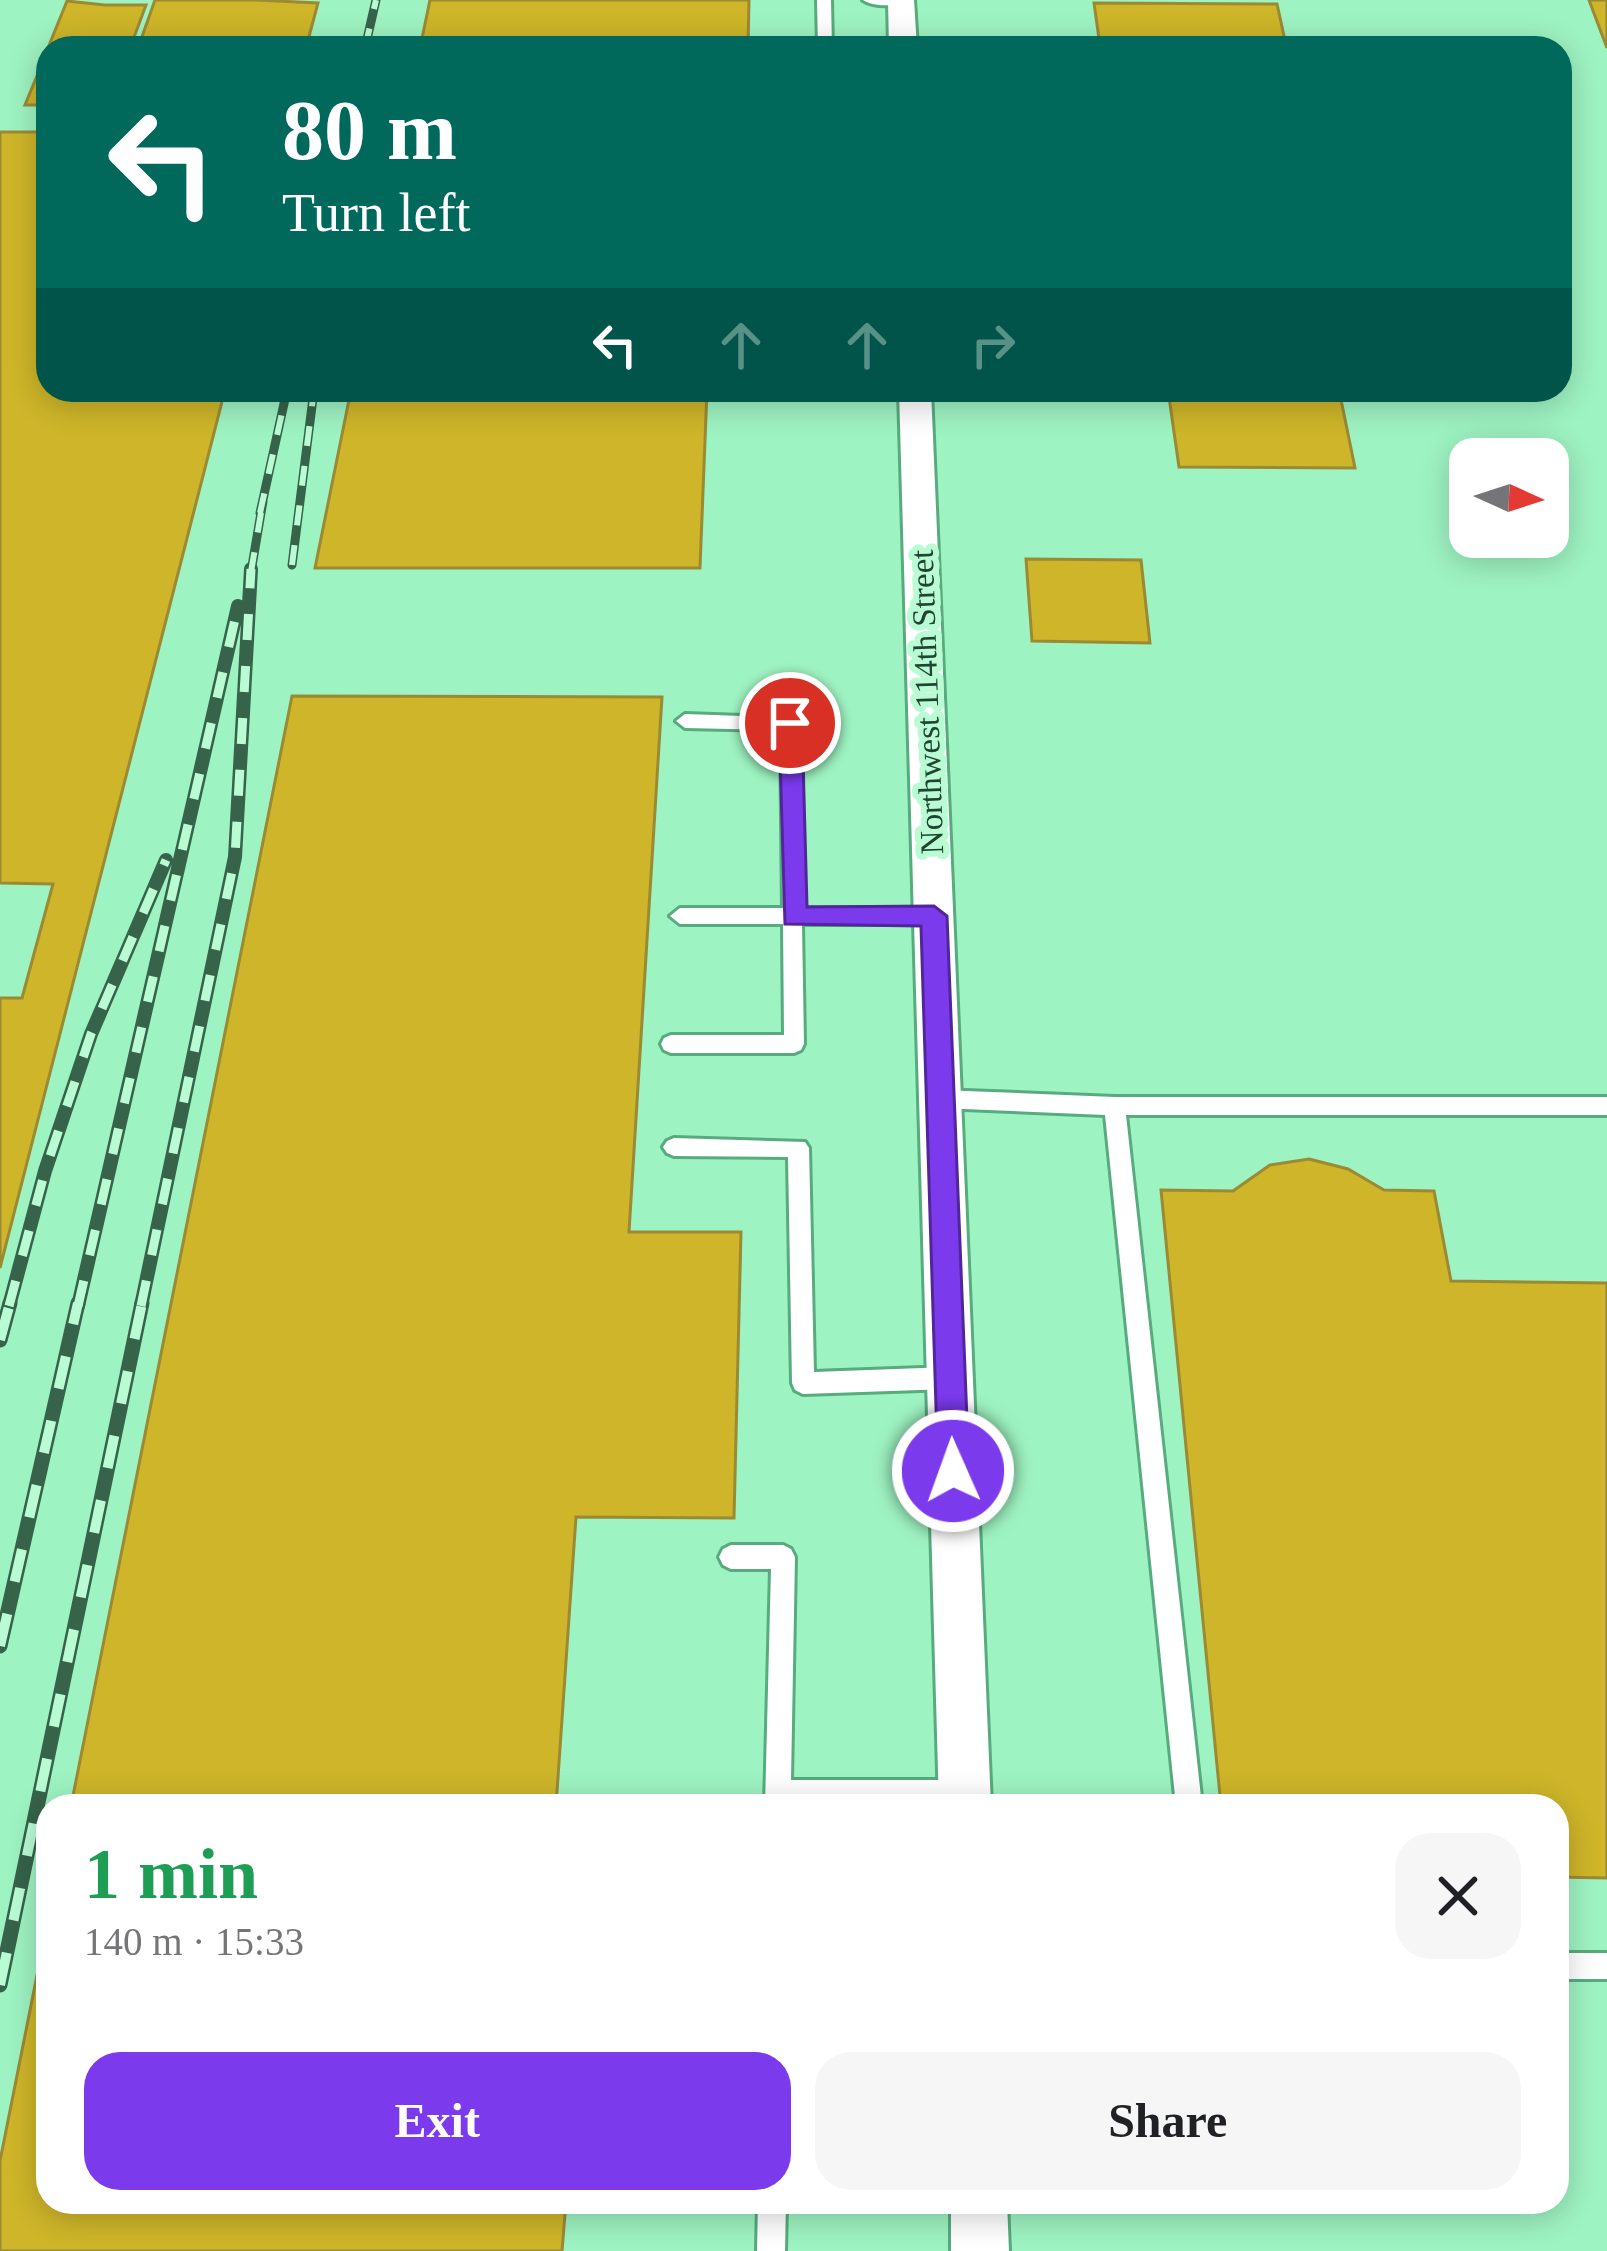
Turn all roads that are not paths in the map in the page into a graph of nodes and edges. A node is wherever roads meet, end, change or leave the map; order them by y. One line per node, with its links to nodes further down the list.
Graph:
1 (825, 0): 4 (lane)
2 (870, 0): 3 (lane)
3 (901, 0): 5 (street)
4 (825, 36)
5 (902, 36)
6 (915, 402): 9 (street, Northwest 114th Street)
7 (685, 721): 10 (lane)
8 (680, 916): 10 (lane)
9 (934, 916): 10 (lane); 12 (street, Northwest 114th Street)
10 (794, 917): 11 (lane)
11 (671, 1044)
12 (940, 1099): 13 (lane); 16 (street, Northwest 114th Street)
13 (1115, 1106): 14 (lane); 20 (lane)
14 (1607, 1106)
15 (674, 1147): 16 (lane)
16 (950, 1378): 19 (street, Northwest 114th Street)
17 (731, 1556): 18 (lane)
18 (778, 1794)
19 (965, 1794)
20 (1188, 1794)
21 (1569, 1966): 22 (lane)
22 (1607, 1966)
23 (772, 2214): 25 (lane)
24 (979, 2214): 26 (street)
25 (771, 2251)
26 (980, 2251)

